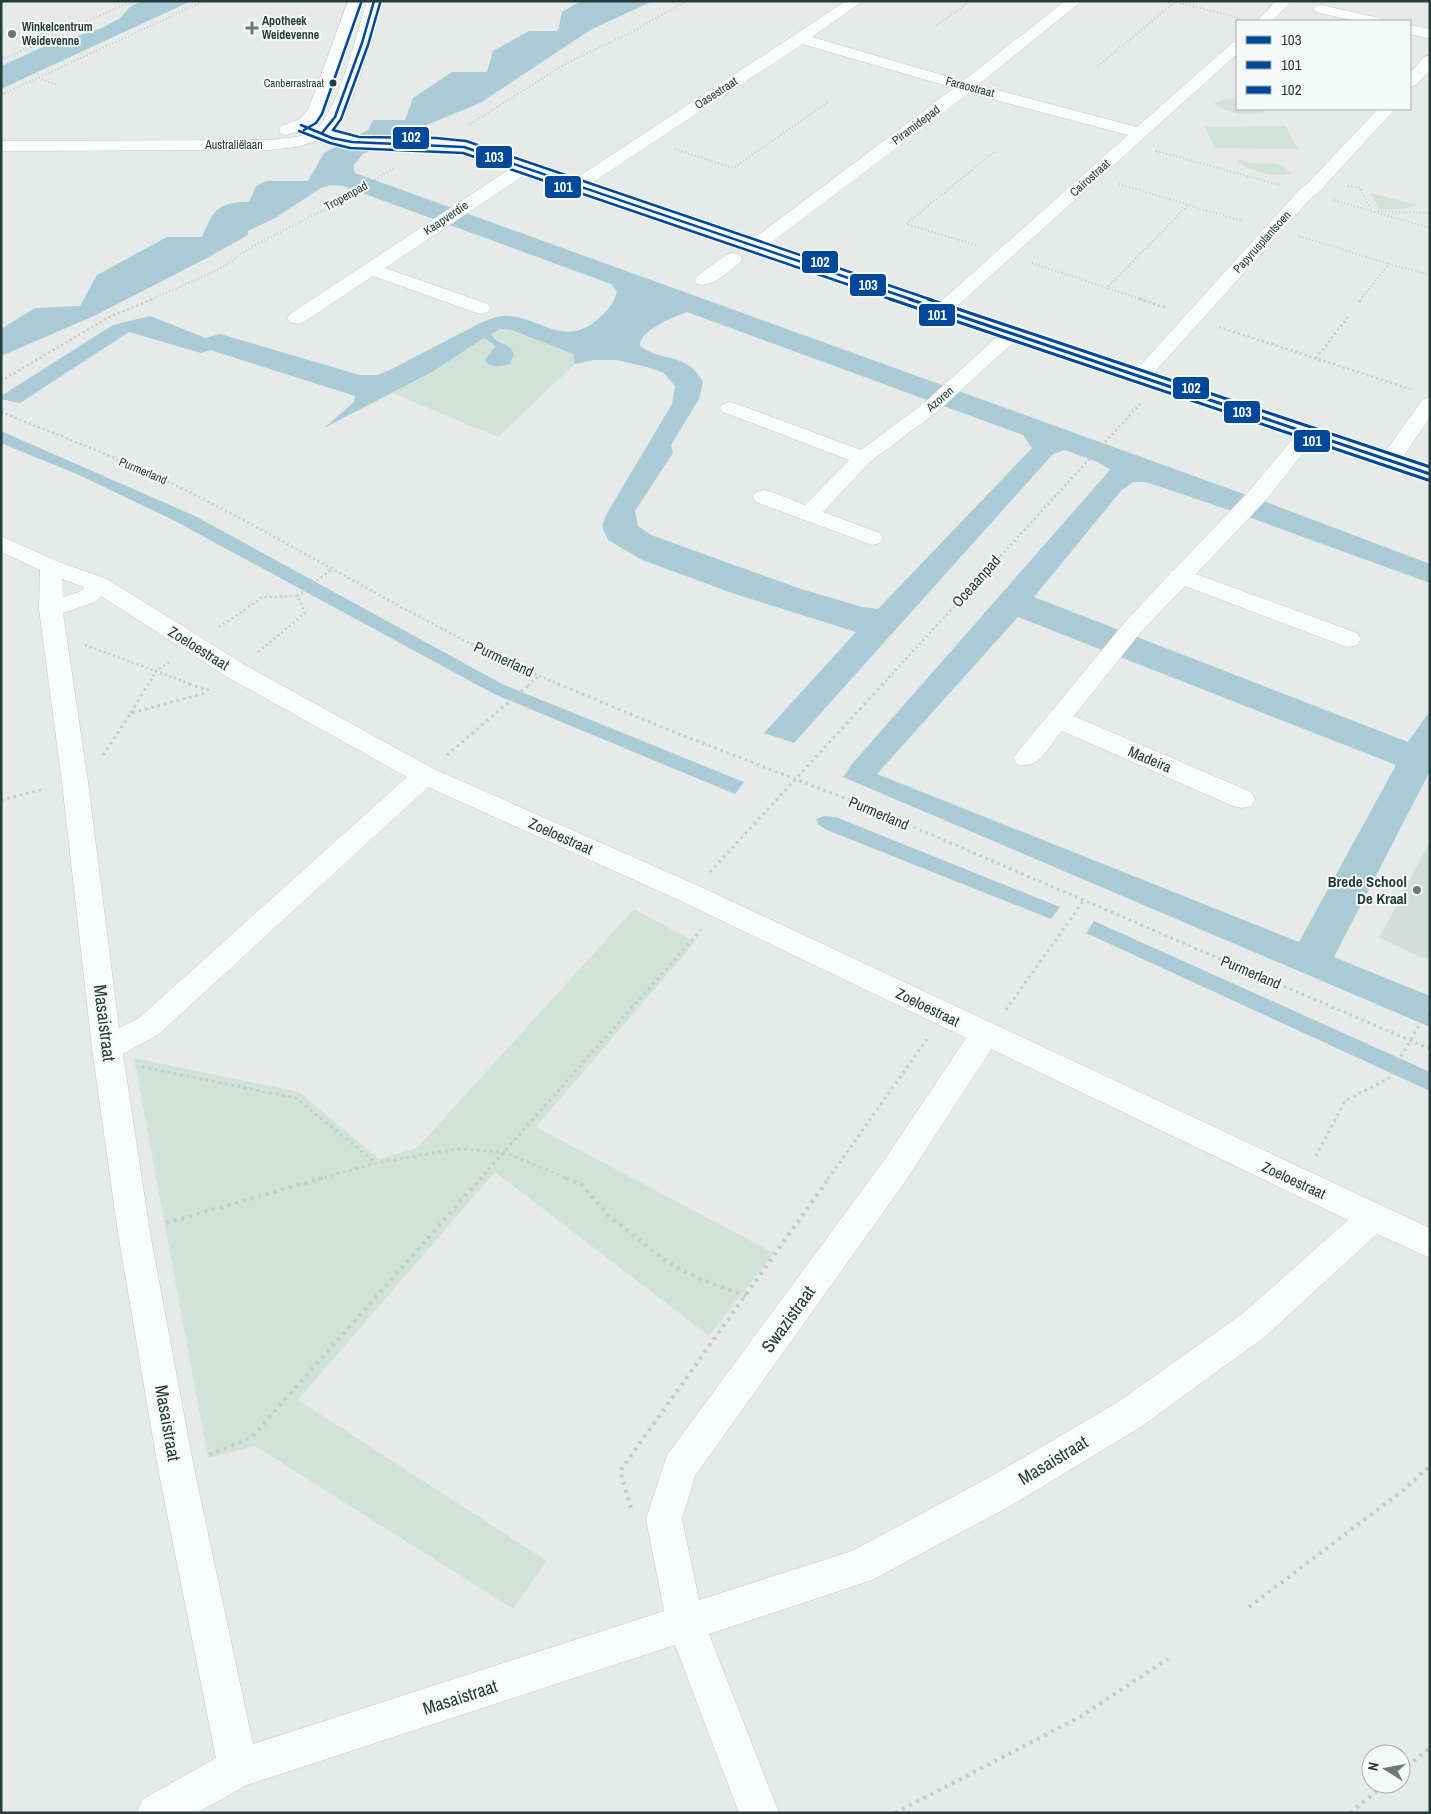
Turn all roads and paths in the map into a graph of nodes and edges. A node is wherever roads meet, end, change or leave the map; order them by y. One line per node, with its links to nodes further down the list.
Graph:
1 (132, 1): 21 (path)
2 (204, 1): 26 (path)
3 (686, 1): 40 (path, Tropenpad)
4 (856, 1): 18 (street, Oasestraat)
5 (970, 1): 15 (path)
6 (1074, 1): 31 (street, Piramidepad)
7 (1285, 1): 13 (street)
8 (355, 2): 9 (street); 19 (street)
9 (374, 2): 20 (street)
10 (1176, 2): 12 (path); 25 (path)
11 (1321, 9): 14 (street)
12 (1245, 19)
13 (1265, 20)
14 (1370, 20)
15 (937, 25)
16 (1411, 30): 17 (street)
17 (1430, 34)
18 (799, 38): 31 (street, Faraostraat); 39 (street, Oasestraat)
19 (340, 42): 20 (street); 29 (street)
20 (362, 42): 30 (street)
21 (31, 47): 23 (path); 26 (path)
22 (1236, 47): 37 (street, Cairostraat)
23 (1, 60)
24 (1430, 60): 27 (street)
25 (1098, 66)
26 (39, 78): 28 (path); 32 (path)
27 (1411, 81)
28 (57, 85)
29 (325, 85): 30 (street); 35 (street)
30 (346, 86): 36 (street)
31 (966, 87): 37 (street, Faraostraat); 53 (street, Piramidepad)
32 (1, 95)
33 (828, 102): 39 (path)
34 (1386, 110): 46 (street, Papyrusplantsoen)
35 (301, 125): 36 (street); 38 (street, Australiëlaan)
36 (322, 133): 40 (street); 41 (street, Australiëlaan)
37 (1141, 133): 44 (street, Cairostraat)
38 (1, 134)
39 (646, 140): 45 (street, Oasestraat)
40 (436, 144): 43 (street); 71 (path, Tropenpad)
41 (1, 146)
42 (996, 151): 54 (path)
43 (523, 168): 45 (street); 57 (street, Kaapverdie)
44 (1092, 176): 47 (path); 54 (street, Cairostraat)
45 (577, 185): 48 (street)
46 (1316, 186): 49 (path); 52 (street, Papyrusplantsoen)
47 (1189, 205): 50 (path); 60 (path)
48 (645, 208): 51 (street); 53 (street)
49 (1430, 213)
50 (1242, 221)
51 (626, 222)
52 (1274, 229): 56 (path); 67 (street, Papyrusplantsoen)
53 (755, 246): 64 (street)
54 (1005, 255): 60 (path); 64 (street, Cairostraat)
55 (733, 259): 59 (street)
56 (1389, 264): 58 (path); 61 (path)
57 (370, 269): 62 (street); 66 (street, Kaapverdie)
58 (1430, 276)
59 (704, 280)
60 (1106, 289): 63 (path)
61 (1359, 302)
62 (481, 308)
63 (1166, 308)
64 (943, 309): 68 (street)
65 (1348, 317): 69 (path)
66 (297, 318)
67 (1194, 319): 69 (path); 70 (street, Papyrusplantsoen)
68 (1012, 333): 70 (street); 78 (street, Azoren)
69 (1316, 358): 73 (path)
70 (1139, 378): 72 (street)
71 (1, 381)
72 (1158, 384): 77 (street); 101 (path, Oceaanpad)
73 (1411, 389)
74 (1430, 403): 79 (street)
75 (730, 408): 78 (street)
76 (1, 412): 86 (path, Purmerland)
77 (1308, 434): 79 (street); 87 (street)
78 (863, 458): 82 (street, Azoren)
79 (1390, 460): 80 (street)
80 (1430, 474)
81 (764, 497): 82 (street)
82 (808, 514): 83 (street)
83 (872, 538)
84 (1, 543): 85 (street)
85 (52, 567): 88 (street, Zoeloestraat); 90 (street, Masaistraat)
86 (332, 569): 89 (path); 95 (path, Purmerland)
87 (1179, 576): 91 (street); 98 (street)
88 (99, 584): 90 (street); 92 (street, Zoeloestraat)
89 (297, 596)
90 (50, 609): 93 (street, Masaistraat)
91 (1349, 639)
92 (194, 644): 94 (path); 100 (street, Zoeloestraat)
93 (56, 645): 94 (path); 102 (street, Masaistraat)
94 (156, 671): 96 (path); 97 (path)
95 (539, 676): 100 (path); 101 (path, Purmerland)
96 (207, 690)
97 (132, 713)
98 (1057, 720): 99 (street); 103 (street, Madeira)
99 (1026, 758)
100 (424, 774): 105 (street, Zoeloestraat); 112 (street)
101 (795, 778): 105 (path, Oceaanpad); 106 (path, Purmerland)
102 (75, 782): 104 (path); 112 (street, Masaistraat)
103 (1242, 799)
104 (1, 800)
105 (691, 894): 107 (street, Zoeloestraat)
106 (1084, 900): 109 (path); 110 (path, Purmerland)
107 (721, 908): 109 (street, Zoeloestraat); 113 (path)
108 (1430, 1006): 110 (path)
109 (985, 1034): 115 (street, Zoeloestraat); 123 (street, Swazistraat)
110 (1411, 1041): 111 (path, Purmerland); 115 (path)
111 (1430, 1049)
112 (109, 1054): 114 (path); 117 (street, Masaistraat)
113 (504, 1152): 114 (path); 119 (path); 121 (path)
114 (376, 1163): 117 (path)
115 (1301, 1183): 116 (street, Zoeloestraat)
116 (1374, 1217): 118 (street, Zoeloestraat); 123 (street, Masaistraat)
117 (134, 1232): 121 (street, Masaistraat)
118 (1430, 1244)
119 (746, 1296)
120 (1430, 1466): 122 (path)
121 (176, 1468): 127 (street, Masaistraat)
122 (1249, 1607)
123 (686, 1625): 127 (street, Masaistraat); 130 (street)
124 (1168, 1659): 131 (path)
125 (1430, 1748): 126 (path)
126 (1411, 1763)
127 (238, 1768): 129 (street)
128 (1373, 1794): 132 (path)
129 (157, 1813)
130 (759, 1813)
131 (896, 1813)
132 (1350, 1813)

